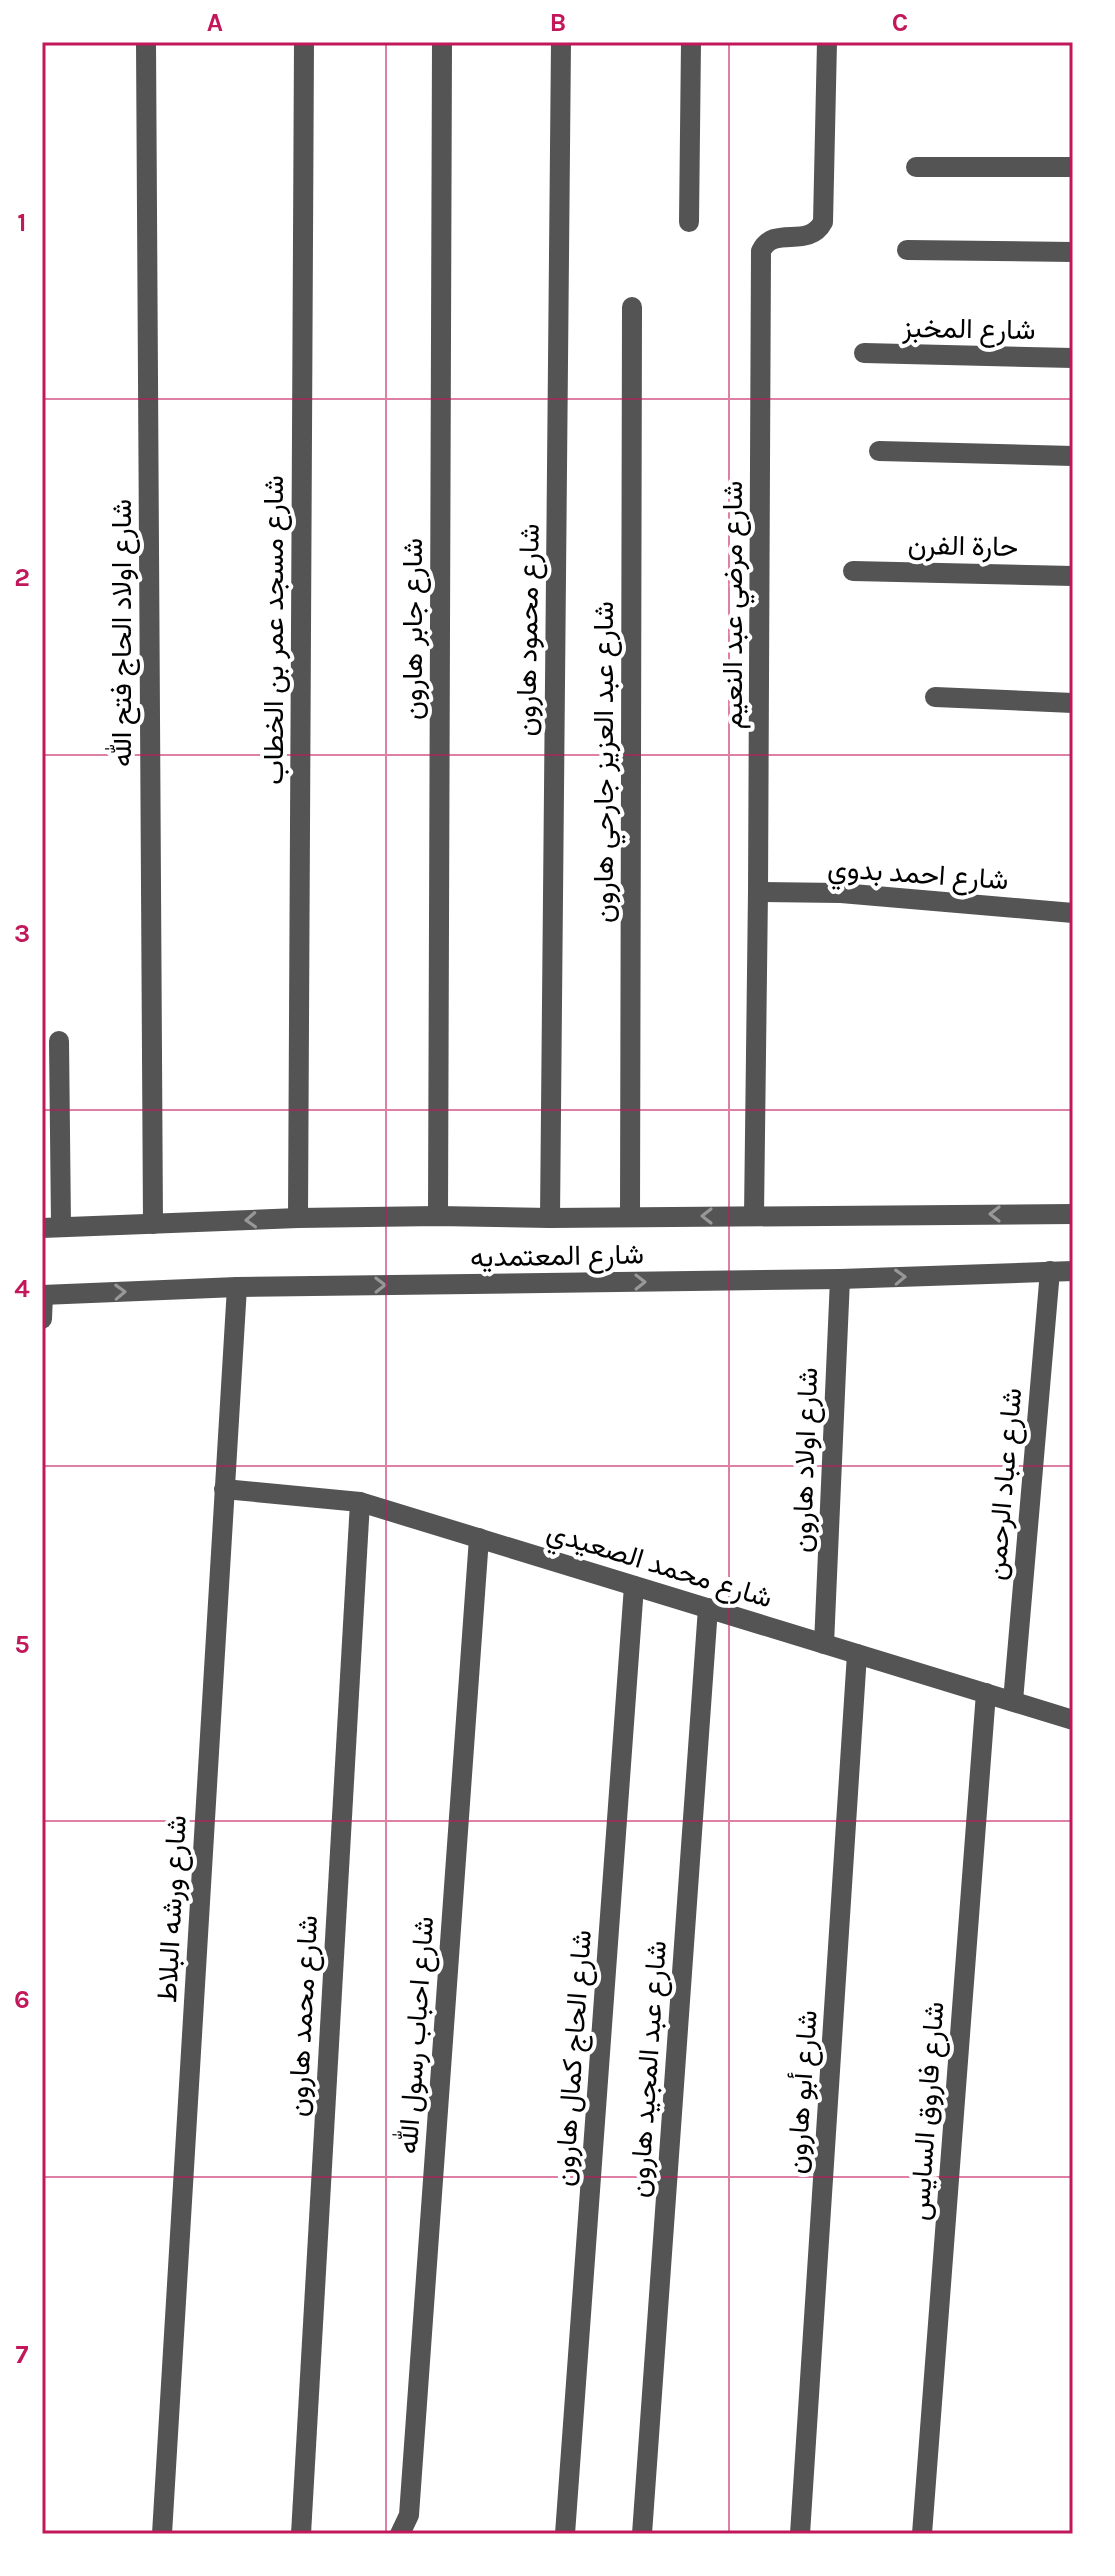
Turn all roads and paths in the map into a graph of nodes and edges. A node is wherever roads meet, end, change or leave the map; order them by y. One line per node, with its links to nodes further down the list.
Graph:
1 (146, 42): 30 (street, شارع اولاد الحاج فتح الله)
2 (304, 42): 28 (street, شارع مسجد عمر بن الخطاب)
3 (442, 42): 25 (street, شارع جابر هارون)
4 (561, 42): 29 (street, شارع محمود هارون)
5 (691, 42): 9 (street)
6 (827, 42): 21 (street, شارع مرضي عبد النعيم)
7 (916, 167): 8 (street)
8 (1073, 167)
9 (689, 222)
10 (907, 250): 11 (street)
11 (1073, 252)
12 (632, 307): 26 (street, شارع عبد العزيز جارحي هارون)
13 (864, 353): 14 (street, شارع المخبز)
14 (1073, 358)
15 (879, 451): 16 (street)
16 (1073, 456)
17 (853, 571): 18 (street, حارة الفرن)
18 (1073, 576)
19 (935, 697): 20 (street)
20 (1073, 703)
21 (758, 892): 22 (street, شارع احمد بدوي); 27 (street, شارع مرضي عبد النعيم)
22 (1073, 913)
23 (59, 1041): 31 (street)
24 (1073, 1214): 27 (street, شارع المعتمديه, one-way to 27)
25 (438, 1216): 28 (street, شارع المعتمديه); 29 (street, شارع المعتمديه)
26 (630, 1216): 27 (street, شارع المعتمديه, one-way to 26); 29 (street, شارع المعتمديه)
27 (754, 1216)
28 (298, 1218): 30 (street, شارع المعتمديه, one-way to 30)
29 (550, 1218)
30 (153, 1224): 31 (street, شارع المعتمديه)
31 (51, 1227)
32 (1050, 1271): 33 (street, شارع المعتمديه); 34 (street, شارع المعتمديه, one-way to 32); 46 (street, شارع عباد الرحمن)
33 (1073, 1271)
34 (840, 1279): 35 (street, شارع المعتمديه, one-way to 34); 43 (street, شارع اولاد هارون)
35 (237, 1287): 36 (street, شارع المعتمديه, one-way to 35); 38 (street, شارع ورشه البلاط)
36 (43, 1295): 37 (street)
37 (42, 1319)
38 (224, 1489): 39 (street, شارع محمد الصعيدي); 48 (street, شارع ورشه البلاط)
39 (360, 1502): 40 (street, شارع محمد الصعيدي); 49 (street, شارع محمد هارون)
40 (479, 1538): 41 (street, شارع محمد الصعيدي); 50 (street, شارع احباب رسول الله)
41 (634, 1586): 42 (street, شارع محمد الصعيدي); 51 (street, شارع الحاج كمال هارون)
42 (708, 1608): 43 (street, شارع محمد الصعيدي); 52 (street, شارع عبد المجيد هارون)
43 (824, 1644): 44 (street, شارع محمد الصعيدي)
44 (857, 1654): 45 (street, شارع محمد الصعيدي); 53 (street, شارع أبو هارون)
45 (986, 1693): 46 (street, شارع محمد الصعيدي); 54 (street, شارع فاروق السايس)
46 (1013, 1701): 47 (street, شارع محمد الصعيدي)
47 (1073, 1720)
48 (162, 2534)
49 (301, 2534)
50 (400, 2534)
51 (565, 2534)
52 (642, 2534)
53 (800, 2534)
54 (922, 2534)

